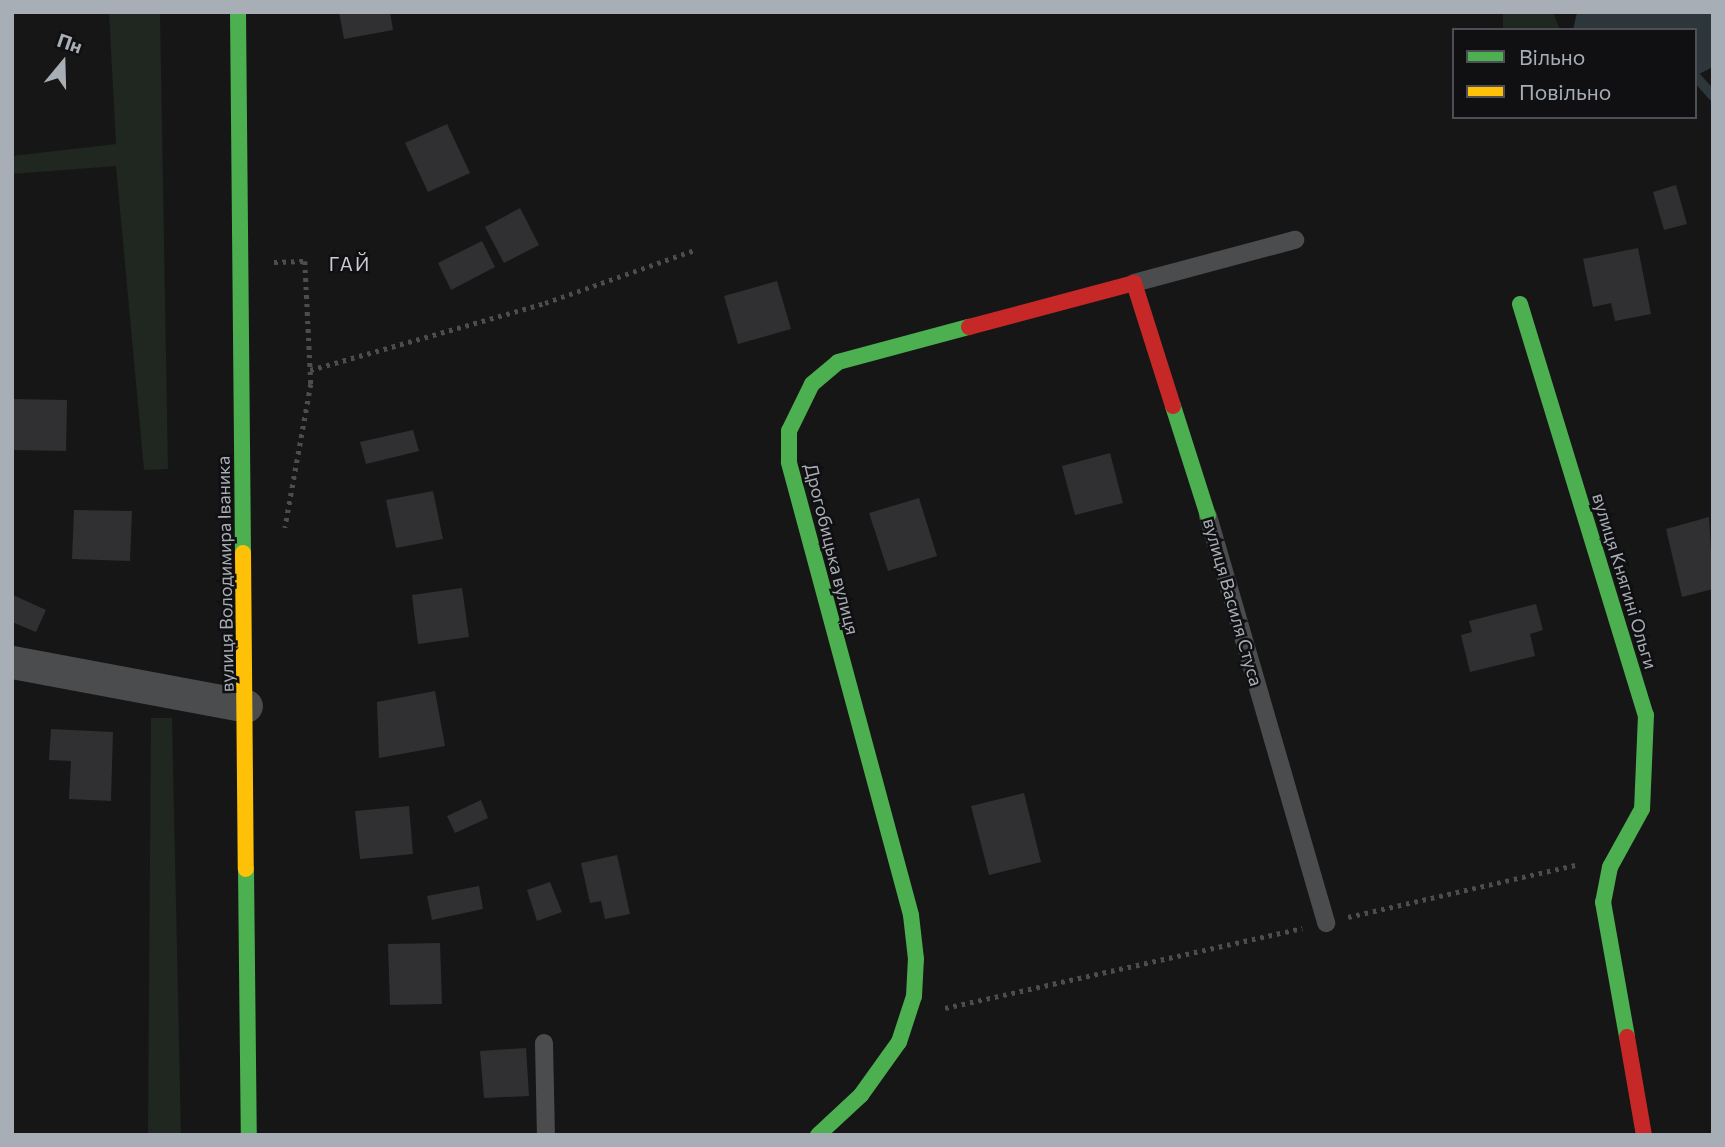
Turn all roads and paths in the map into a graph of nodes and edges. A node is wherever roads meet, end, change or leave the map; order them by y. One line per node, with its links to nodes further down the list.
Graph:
1 (238, 12): 11 (street, вулиця Володимира Іваника)
2 (1295, 240): 5 (lane)
3 (695, 250): 7 (path)
4 (272, 262): 7 (path)
5 (1134, 283): 8 (street, вулиця Василя Стуса); 14 (street, Дрогобицька вулиця)
6 (1520, 304): 12 (street, вулиця Княгині Ольги)
7 (310, 370): 9 (path)
8 (1208, 516): 13 (lane, вулиця Василя Стуса)
9 (285, 528)
10 (12, 662): 11 (street)
11 (246, 706): 16 (street, вулиця Володимира Іваника)
12 (1611, 867): 13 (path); 19 (street, вулиця Княгині Ольги)
13 (1326, 923): 14 (path)
14 (909, 1016): 18 (street)
15 (544, 1043): 17 (lane)
16 (249, 1135)
17 (545, 1135)
18 (818, 1135)
19 (1644, 1135)

